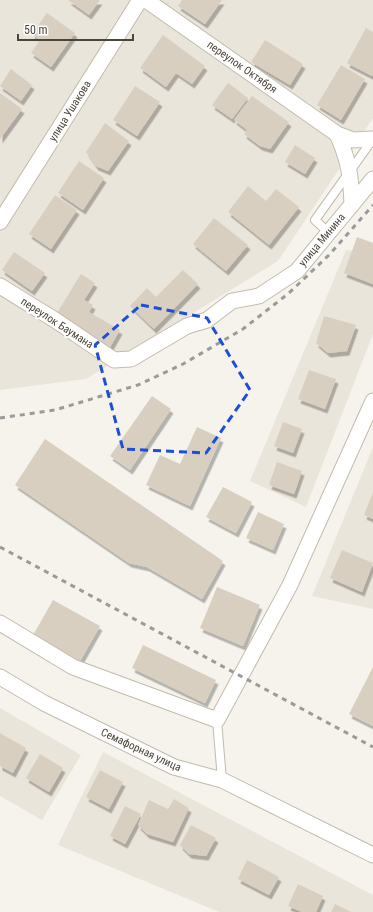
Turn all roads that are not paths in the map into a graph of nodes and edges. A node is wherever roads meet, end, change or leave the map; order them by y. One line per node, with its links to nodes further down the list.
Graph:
1 (140, 0): 8 (street, улица Ушакова)
2 (146, 0): 3 (street, переулок Октября)
3 (337, 134): 4 (street, переулок Октября); 5 (street)
4 (373, 139): 5 (lane)
5 (350, 171): 7 (street); 9 (lane)
6 (373, 179): 7 (street, улица Минина)
7 (352, 205): 9 (street, улица Минина)
8 (0, 222)
9 (328, 232): 11 (street, улица Минина)
10 (0, 286): 11 (street, переулок Баумана)
11 (114, 360)
12 (373, 401): 15 (street)
13 (0, 623): 15 (street)
14 (0, 677): 16 (street, Семафорная улица)
15 (217, 720): 16 (lane)
16 (222, 780): 17 (street, Семафорная улица)
17 (373, 855)

